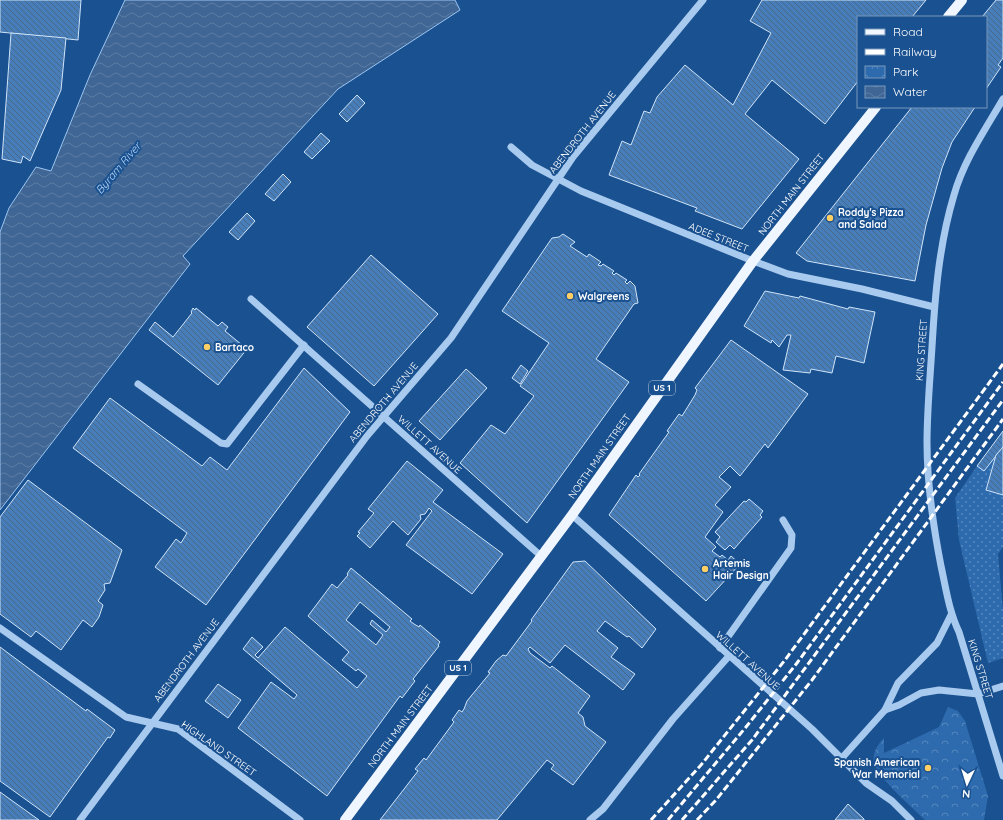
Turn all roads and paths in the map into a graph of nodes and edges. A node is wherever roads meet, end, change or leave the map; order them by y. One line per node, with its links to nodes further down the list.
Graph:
1 (704, 0): 7 (street, ABENDROTH AVENUE)
2 (962, 0): 3 (main road)
3 (949, 16)
4 (1003, 98): 10 (street, KING STREET)
5 (875, 108): 8 (main road, NORTH MAIN STREET / US 1)
6 (511, 148): 7 (street, ADEE STREET)
7 (557, 179): 8 (street, ADEE STREET); 13 (street, ABENDROTH AVENUE)
8 (753, 261): 10 (street, ADEE STREET); 14 (main road, NORTH MAIN STREET / US 1)
9 (251, 299): 11 (street, WILLETT AVENUE)
10 (934, 307): 17 (street, KING STREET)
11 (304, 345): 12 (street); 13 (street, WILLETT AVENUE)
12 (138, 384)
13 (384, 415): 16 (street, WILLETT AVENUE); 24 (street, ABENDROTH AVENUE)
14 (572, 516): 16 (main road, NORTH MAIN STREET / US 1); 19 (street, WILLETT AVENUE)
15 (783, 520): 19 (street)
16 (541, 556): 29 (main road, NORTH MAIN STREET / US 1)
17 (951, 615): 22 (street, KING STREET); 23 (street)
18 (0, 628): 24 (street, HIGHLAND STREET)
19 (720, 648): 20 (street, WILLETT AVENUE)
20 (729, 656): 25 (street, WILLETT AVENUE); 30 (street)
21 (1003, 686): 22 (street)
22 (978, 694): 23 (street); 26 (street, KING STREET)
23 (884, 710): 25 (street)
24 (152, 723): 27 (street, ABENDROTH AVENUE); 28 (street, HIGHLAND STREET)
25 (841, 759): 31 (street, WILLETT AVENUE)
26 (1003, 776)
27 (80, 820)
28 (300, 820)
29 (344, 820)
30 (590, 820)
31 (911, 820)

